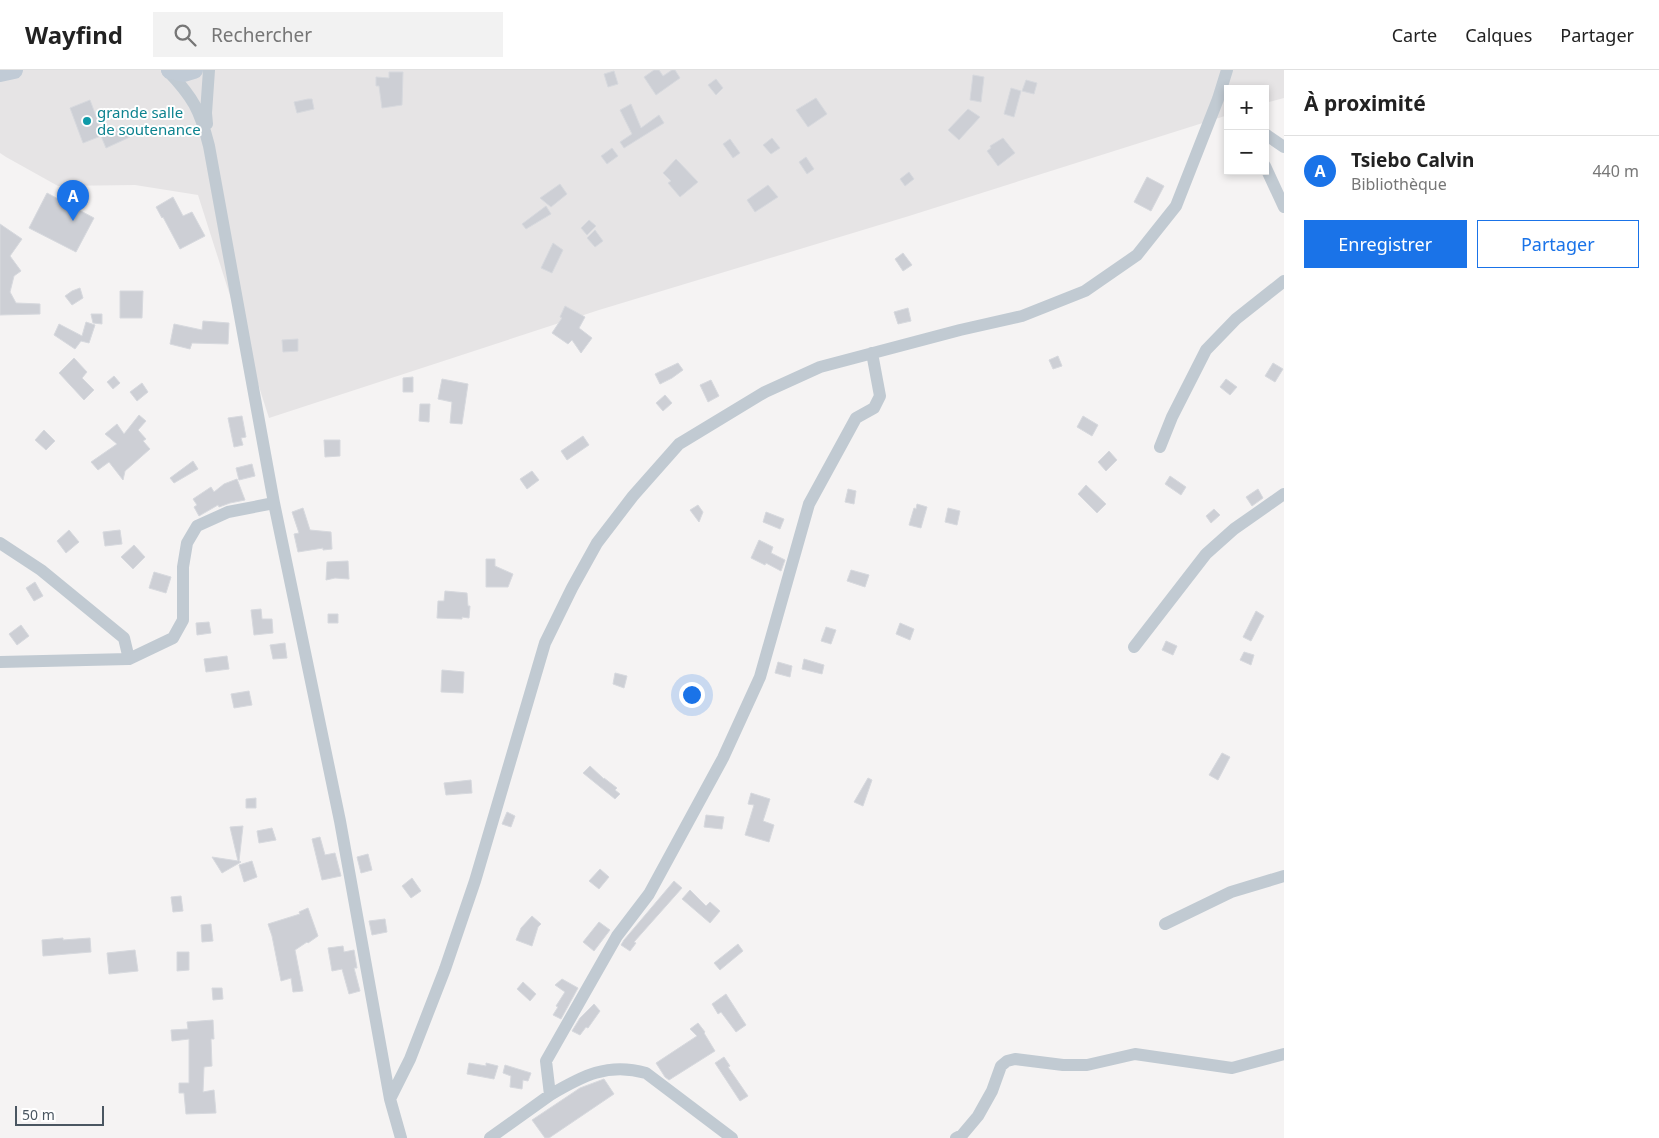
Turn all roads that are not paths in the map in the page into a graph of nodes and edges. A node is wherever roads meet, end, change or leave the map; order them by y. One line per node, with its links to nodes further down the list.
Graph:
1 (14, 70): 6 (main road)
2 (168, 70): 3 (main road); 9 (street)
3 (194, 70)
4 (209, 70): 9 (street)
5 (1227, 70): 7 (street)
6 (0, 73)
7 (1223, 102): 14 (street)
8 (1269, 137): 10 (street)
9 (209, 146): 17 (street)
10 (1284, 147)
11 (1269, 175): 12 (street)
12 (1284, 207)
13 (1284, 281): 15 (street)
14 (872, 353): 25 (street); 26 (street)
15 (1160, 447)
16 (1284, 494): 19 (street)
17 (274, 503): 20 (street); 26 (street)
18 (0, 543): 20 (street)
19 (1134, 647)
20 (129, 659): 21 (street)
21 (0, 662)
22 (1284, 876): 23 (street)
23 (1165, 924)
24 (1284, 1054): 30 (street)
25 (550, 1095): 28 (street); 29 (street)
26 (390, 1099): 27 (street)
27 (401, 1138)
28 (490, 1138)
29 (732, 1138)
30 (956, 1138)

